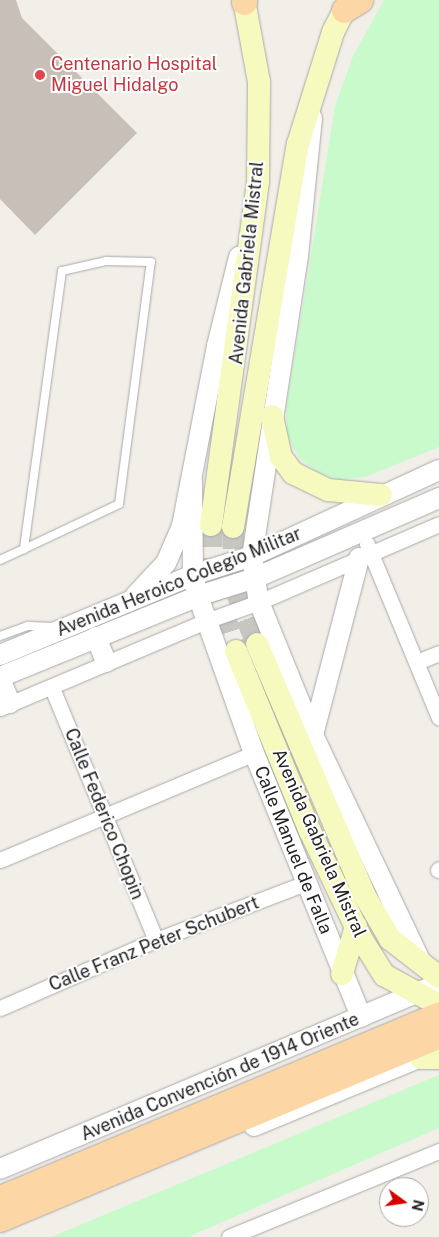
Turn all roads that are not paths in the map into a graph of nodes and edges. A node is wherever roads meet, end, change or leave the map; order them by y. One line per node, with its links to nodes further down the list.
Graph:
1 (244, 1): 4 (main road, Avenida Gabriela Mistral)
2 (351, 3): 3 (main road, Avenida Gabriela Mistral)
3 (315, 86): 4 (main road, Avenida Gabriela Mistral); 5 (street, Avenida Gabriela Mistral)
4 (258, 182): 7 (street)
5 (272, 416): 8 (main road); 14 (street, Avenida Gabriela Mistral)
6 (439, 470): 8 (street, Avenida Heroico Colegio Militar)
7 (192, 481): 16 (street, Calle Manuel de Falla); 19 (street)
8 (381, 494): 14 (street, Avenida Heroico Colegio Militar)
9 (439, 498): 11 (street, Avenida Heroico Colegio Militar)
10 (439, 524): 13 (street)
11 (362, 530): 13 (street); 17 (street, Avenida Heroico Colegio Militar)
12 (24, 549): 12 (lane); 15 (lane)
13 (365, 555): 20 (street); 28 (street); 33 (street)
14 (252, 556): 16 (street, Avenida Heroico Colegio Militar); 17 (street)
15 (0, 560)
16 (193, 575): 18 (street, Calle Manuel de Falla); 19 (street, Avenida Heroico Colegio Militar)
17 (255, 578): 18 (street, Avenida Heroico Colegio Militar); 20 (street)
18 (198, 596): 21 (street, Calle Manuel de Falla); 24 (street, Avenida Heroico Colegio Militar)
19 (130, 602): 22 (street, Avenida Heroico Colegio Militar)
20 (259, 602): 21 (street); 33 (street)
21 (206, 621): 27 (street); 34 (street, Calle Manuel de Falla)
22 (68, 627): 23 (lane); 26 (street, Avenida Heroico Colegio Militar)
23 (0, 636)
24 (96, 637): 27 (street); 29 (street, Avenida Heroico Colegio Militar)
25 (439, 653): 28 (street)
26 (0, 655)
27 (106, 662): 30 (street)
28 (417, 662): 32 (street)
29 (0, 678): 31 (street)
30 (52, 688): 31 (street); 35 (street, Calle Federico Chopin)
31 (5, 706)
32 (439, 718)
33 (313, 735): 40 (street)
34 (254, 753): 35 (street); 37 (street, Calle Manuel de Falla)
35 (104, 816): 36 (street); 39 (street, Calle Federico Chopin)
36 (0, 860)
37 (308, 882): 39 (street, Calle Franz Peter Schubert); 41 (street, Calle Manuel de Falla)
38 (356, 926): 40 (main road, Avenida Gabriela Mistral); 41 (main road); 44 (main road, Avenida Gabriela Mistral)
39 (156, 940): 46 (street, Calle Franz Peter Schubert)
40 (421, 962): 42 (main road, Avenida Gabriela Mistral)
41 (342, 974): 48 (street, Calle Manuel de Falla)
42 (439, 977)
43 (439, 984): 44 (street, Avenida Convención de 1914 Oriente)
44 (417, 994): 45 (main road, Avenida Gabriela Mistral); 48 (street, Avenida Convención de 1914 Oriente)
45 (439, 1005)
46 (0, 1008)
47 (439, 1014): 53 (main road, Avenida Convención de 1914 Oriente)
48 (361, 1018): 52 (street, Avenida Convención de 1914 Oriente)
49 (439, 1035): 54 (main road)
50 (433, 1055): 55 (street)
51 (439, 1150): 56 (street)
52 (0, 1170)
53 (0, 1198)
54 (0, 1219)
55 (0, 1230)
56 (229, 1237)

